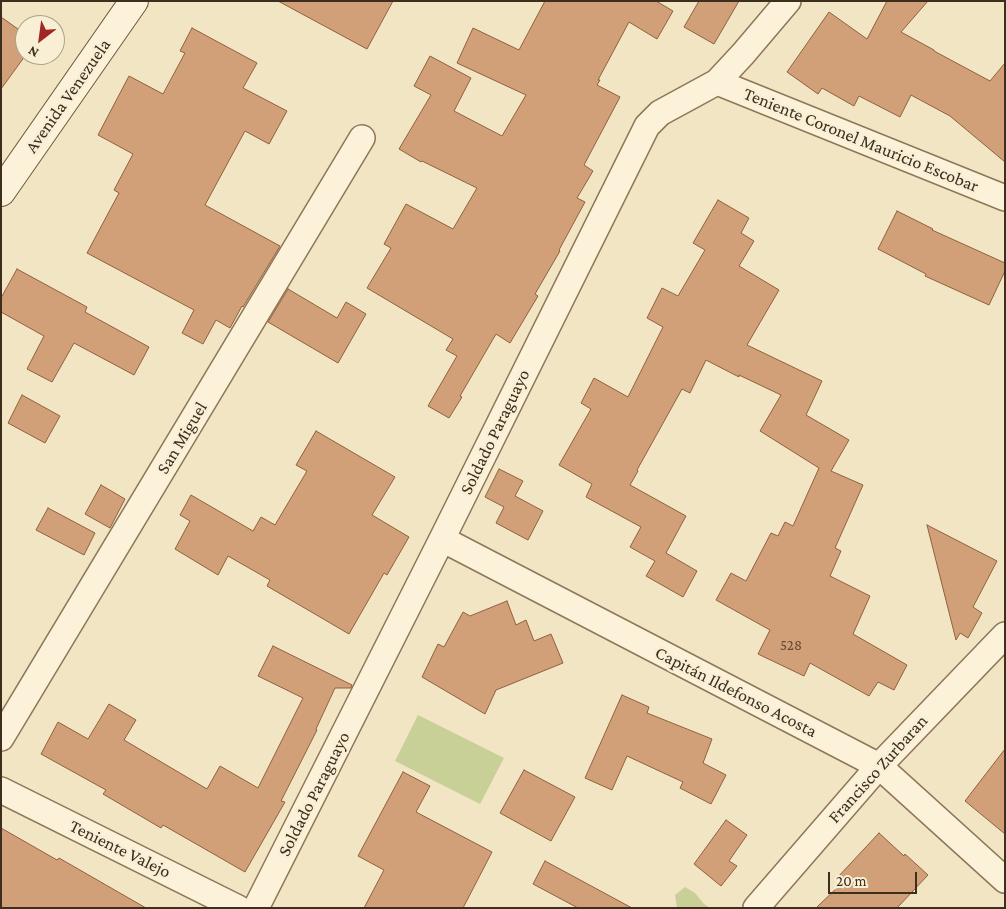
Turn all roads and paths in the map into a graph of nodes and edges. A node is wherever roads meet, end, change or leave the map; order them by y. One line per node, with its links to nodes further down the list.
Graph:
1 (134, 1): 5 (main road, Avenida Venezuela)
2 (788, 1): 3 (street, Soldado Paraguayo)
3 (716, 82): 6 (street, Teniente Coronel Mauricio Escobar); 7 (street, Soldado Paraguayo)
4 (362, 138): 9 (street, San Miguel)
5 (1, 192)
6 (1005, 198)
7 (442, 539): 10 (street, Capitán Ildefonso Acosta); 14 (street, Soldado Paraguayo)
8 (1005, 635): 10 (street, Francisco Zurbaran)
9 (1, 738)
10 (879, 766): 12 (street, Capitán Ildefonso Acosta); 15 (street, Francisco Zurbaran)
11 (1, 790): 13 (street, Teniente Valejo)
12 (1005, 880)
13 (238, 908)
14 (256, 908)
15 (756, 908)

